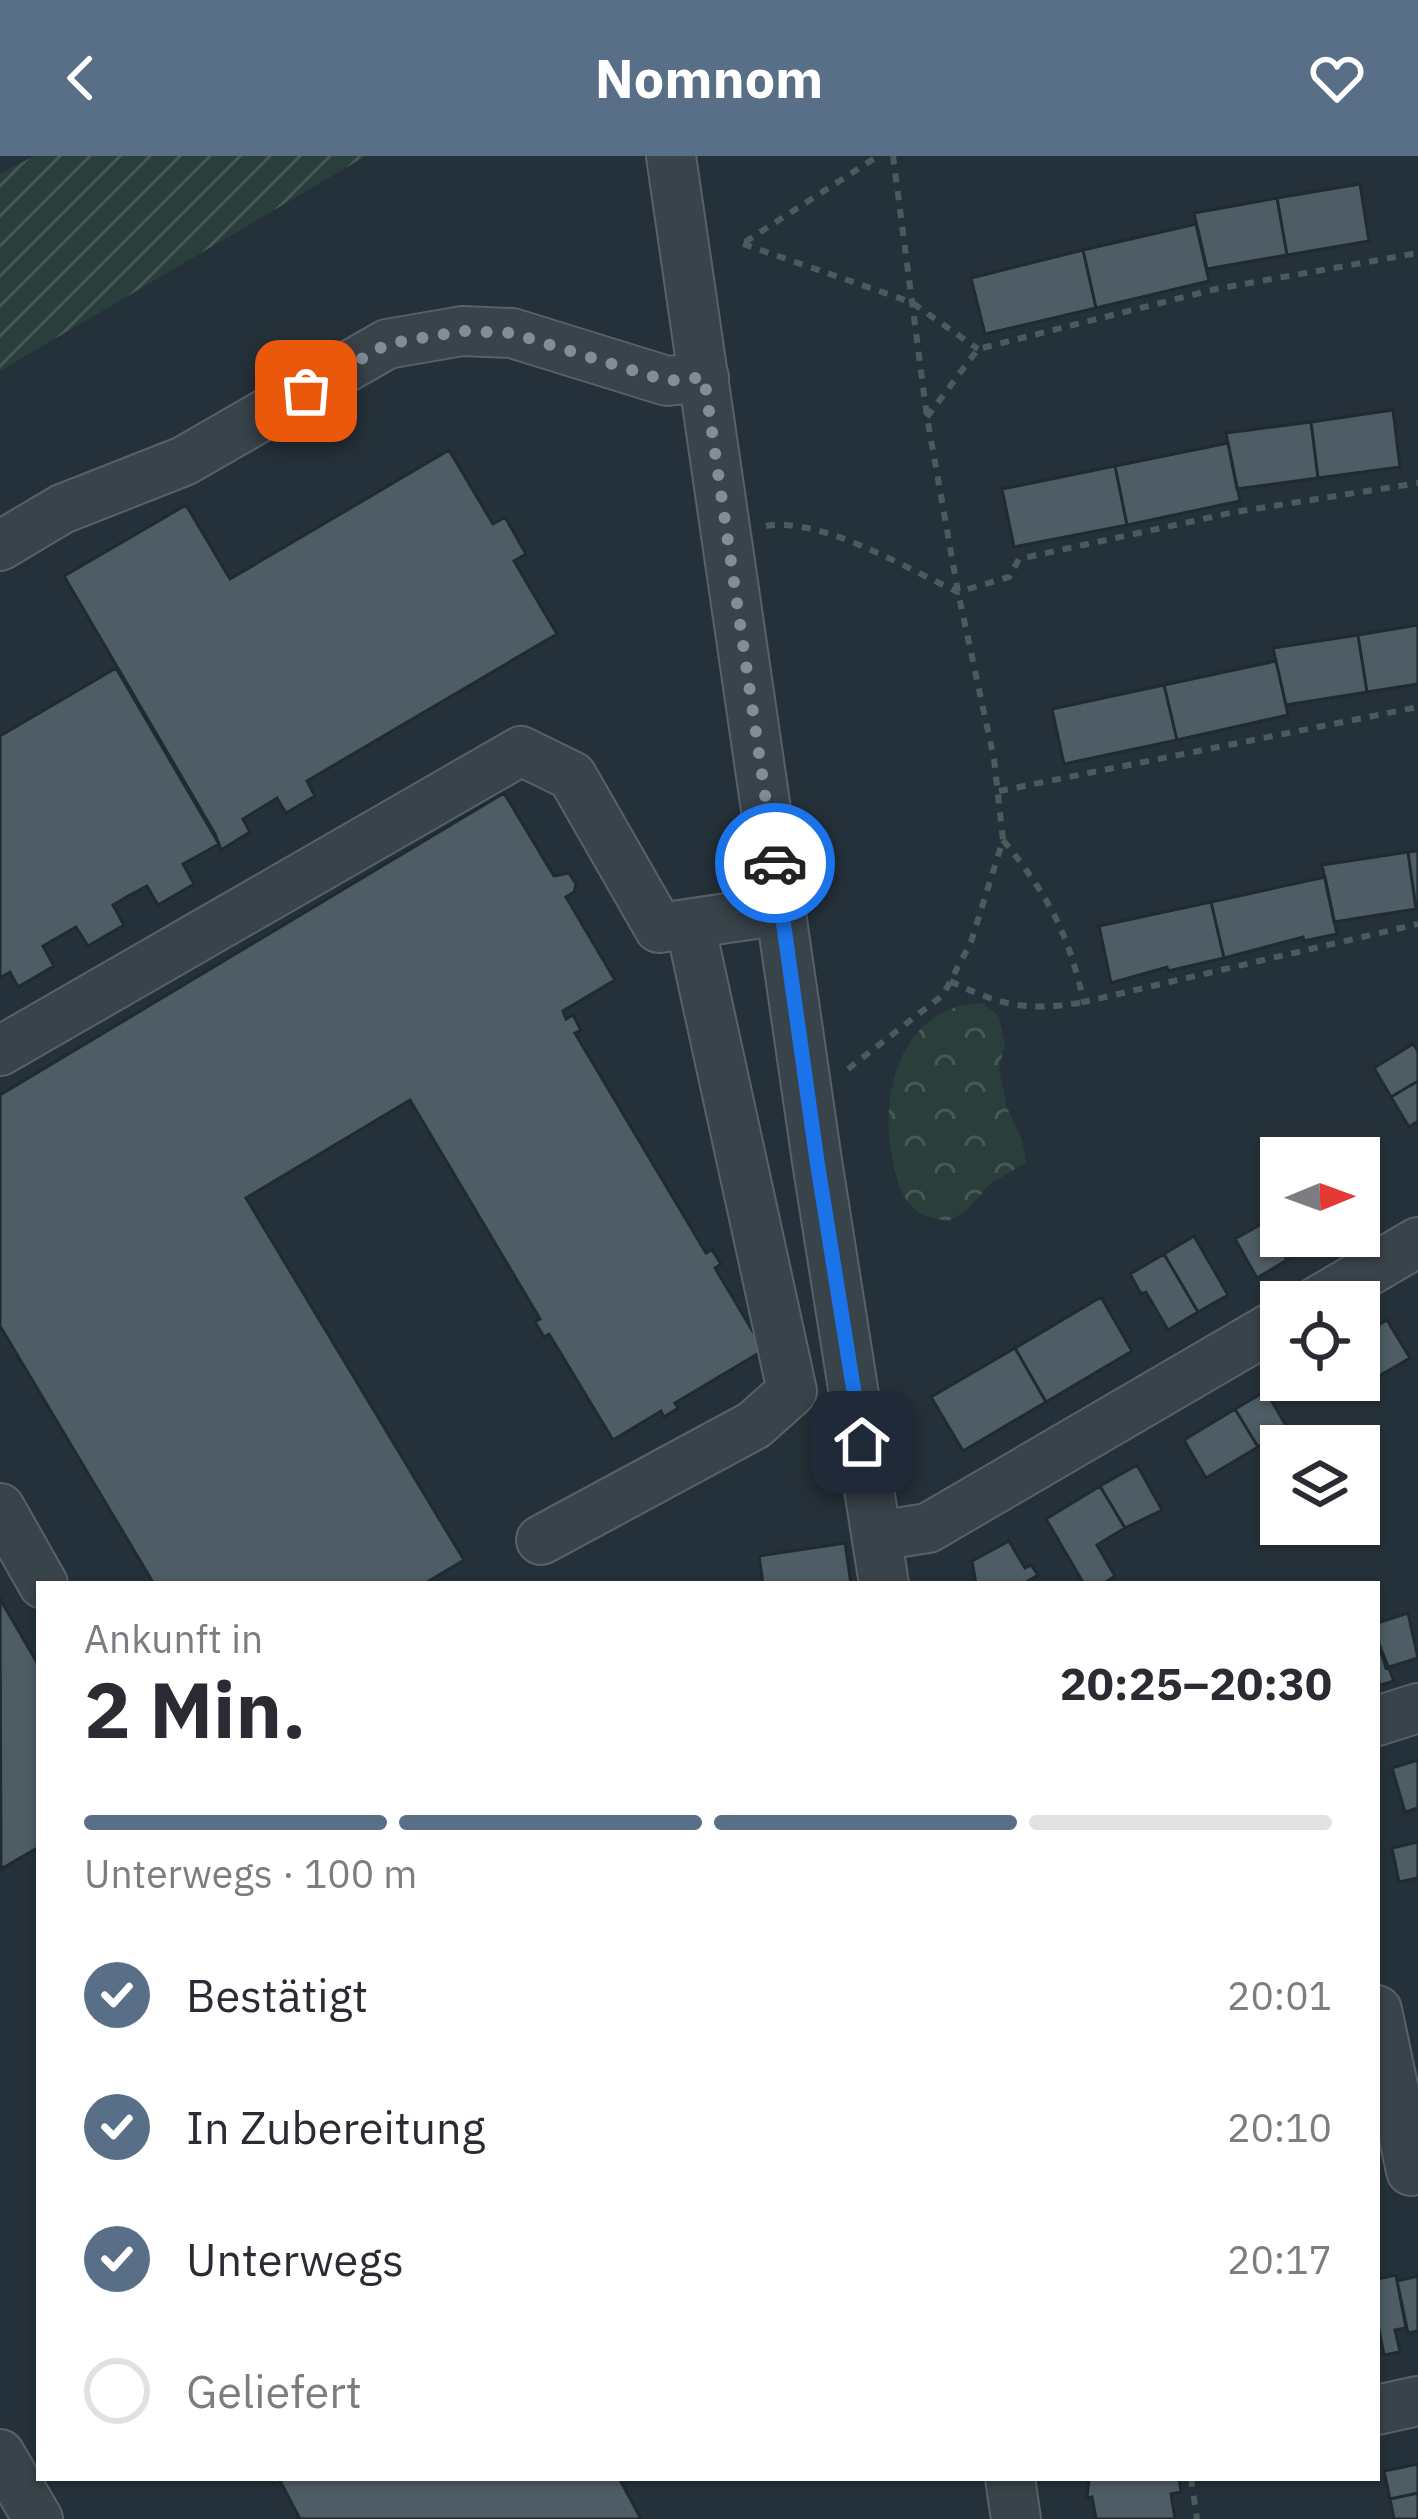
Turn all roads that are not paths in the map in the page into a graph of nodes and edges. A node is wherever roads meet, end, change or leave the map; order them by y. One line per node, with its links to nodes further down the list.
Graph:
1 (671, 156): 2 (street)
2 (704, 377): 3 (street); 4 (street)
3 (0, 546)
4 (782, 910): 5 (street); 11 (street)
5 (690, 923): 6 (street); 12 (street)
6 (0, 1052)
7 (1418, 1242): 8 (street)
8 (1352, 1281)
9 (1260, 1334): 11 (street)
10 (0, 1508): 13 (street)
11 (877, 1536): 14 (street)
12 (541, 1540)
13 (41, 1581)
14 (884, 1581)
15 (1418, 1708): 16 (street)
16 (1380, 1720)
17 (1380, 2029): 18 (street)
18 (1402, 2172)
19 (1418, 2401): 20 (street)
20 (1380, 2409)
21 (0, 2454): 23 (street)
22 (1010, 2481): 24 (street)
23 (34, 2518)
24 (1016, 2519)

